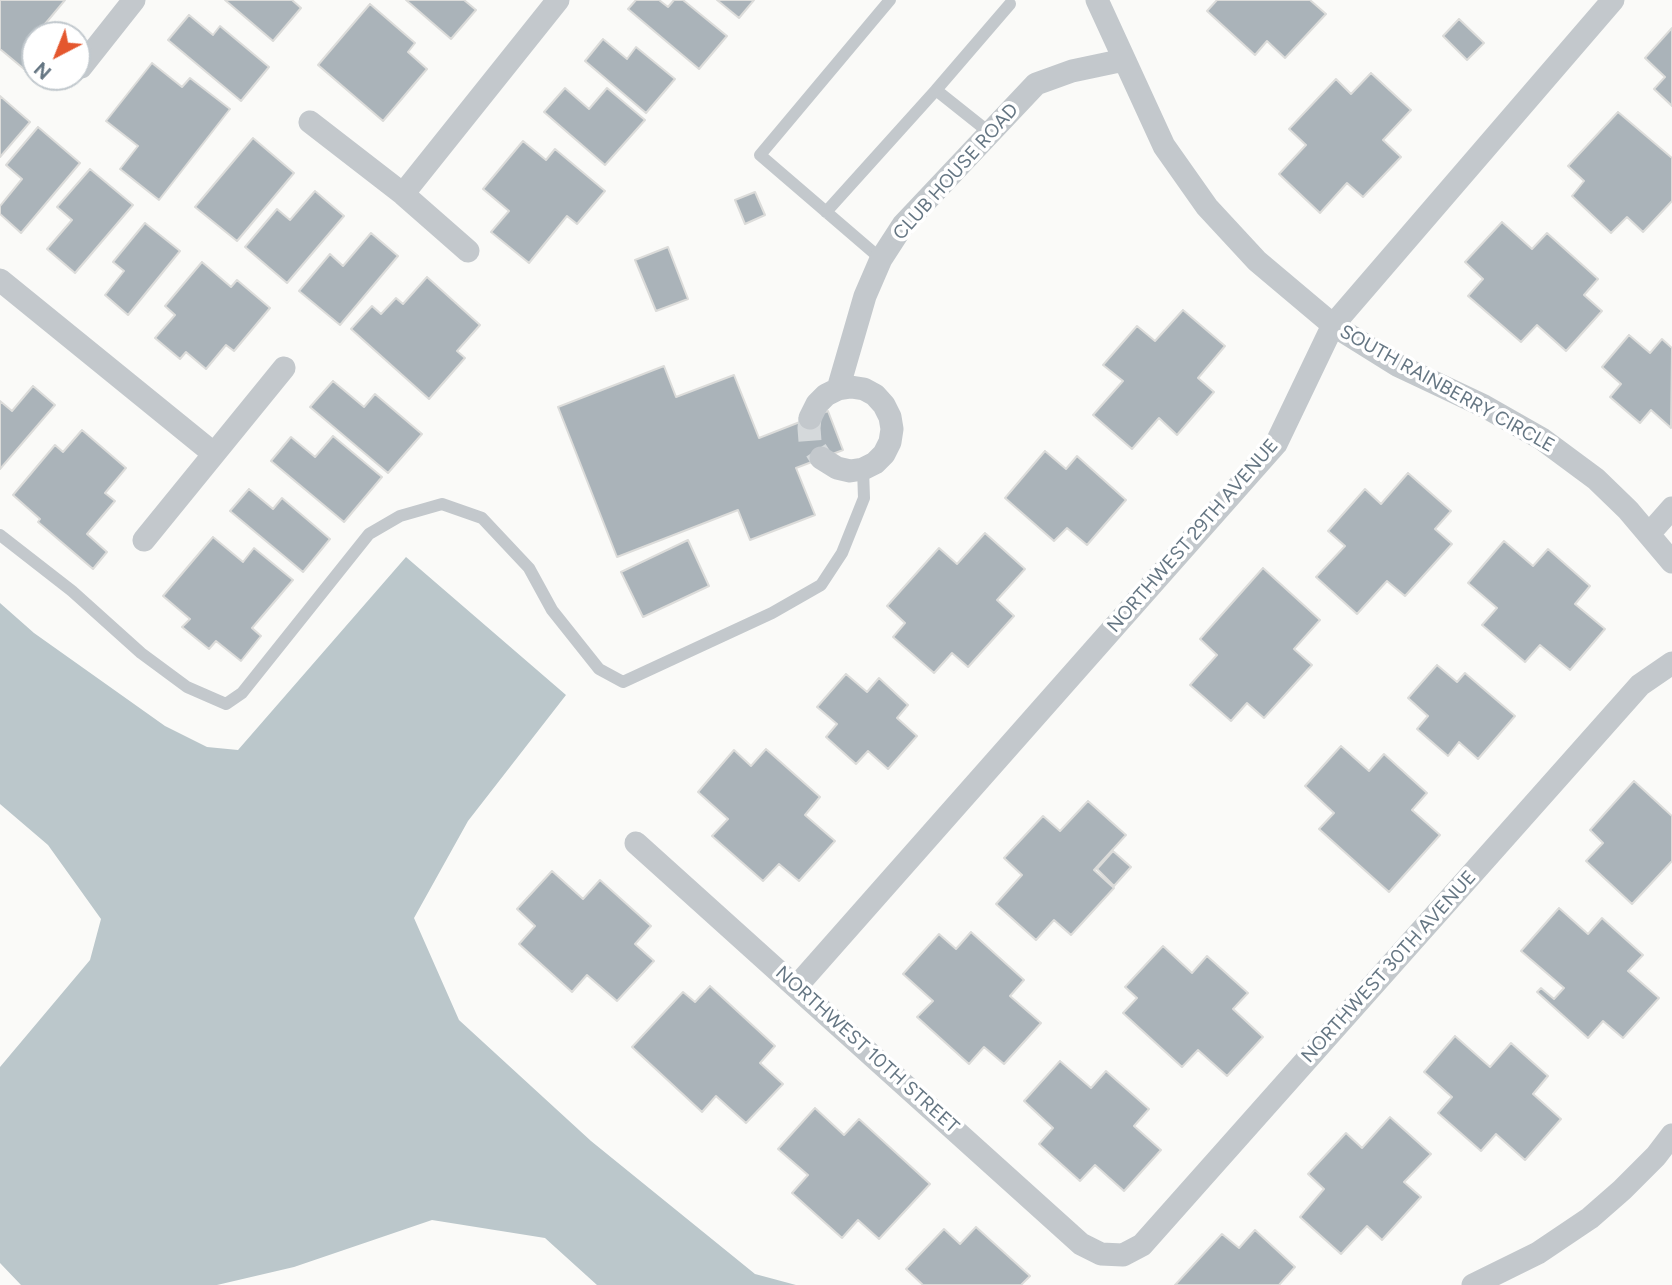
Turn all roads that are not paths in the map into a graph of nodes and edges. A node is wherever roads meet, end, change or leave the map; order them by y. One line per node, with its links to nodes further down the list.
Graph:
1 (134, 0): 7 (street)
2 (558, 0): 12 (street)
3 (890, 0): 13 (lane)
4 (1613, 0): 17 (street, NORTHWEST 29TH AVENUE)
5 (1010, 4): 9 (lane)
6 (1104, 4): 8 (street, SOUTH RAINBERRY CIRCLE)
7 (91, 54)
8 (1124, 60): 11 (street, CLUB HOUSE ROAD); 17 (street, SOUTH RAINBERRY CIRCLE)
9 (936, 90): 11 (lane); 13 (lane)
10 (310, 122): 12 (street)
11 (990, 132): 15 (street, CLUB HOUSE ROAD)
12 (403, 194): 14 (street)
13 (826, 212): 15 (lane)
14 (468, 251)
15 (881, 259): 19 (street, CLUB HOUSE ROAD)
16 (0, 280): 21 (street)
17 (1333, 325): 25 (street, SOUTH RAINBERRY CIRCLE); 31 (street, NORTHWEST 29TH AVENUE)
18 (284, 368): 21 (street)
19 (838, 389): 20 (street); 23 (street)
20 (810, 418)
21 (213, 453): 27 (street)
22 (821, 458): 23 (street)
23 (863, 469): 26 (lane)
24 (1672, 508): 25 (street)
25 (1649, 534): 28 (street, SOUTH RAINBERRY CIRCLE)
26 (0, 535)
27 (144, 540)
28 (1672, 562)
29 (1672, 663): 34 (street, NORTHWEST 30TH AVENUE)
30 (636, 843): 31 (street, NORTHWEST 10TH STREET)
31 (796, 987): 34 (street, NORTHWEST 10TH STREET)
32 (1672, 1135): 33 (street)
33 (1664, 1163): 35 (street)
34 (1101, 1254)
35 (1473, 1285)

